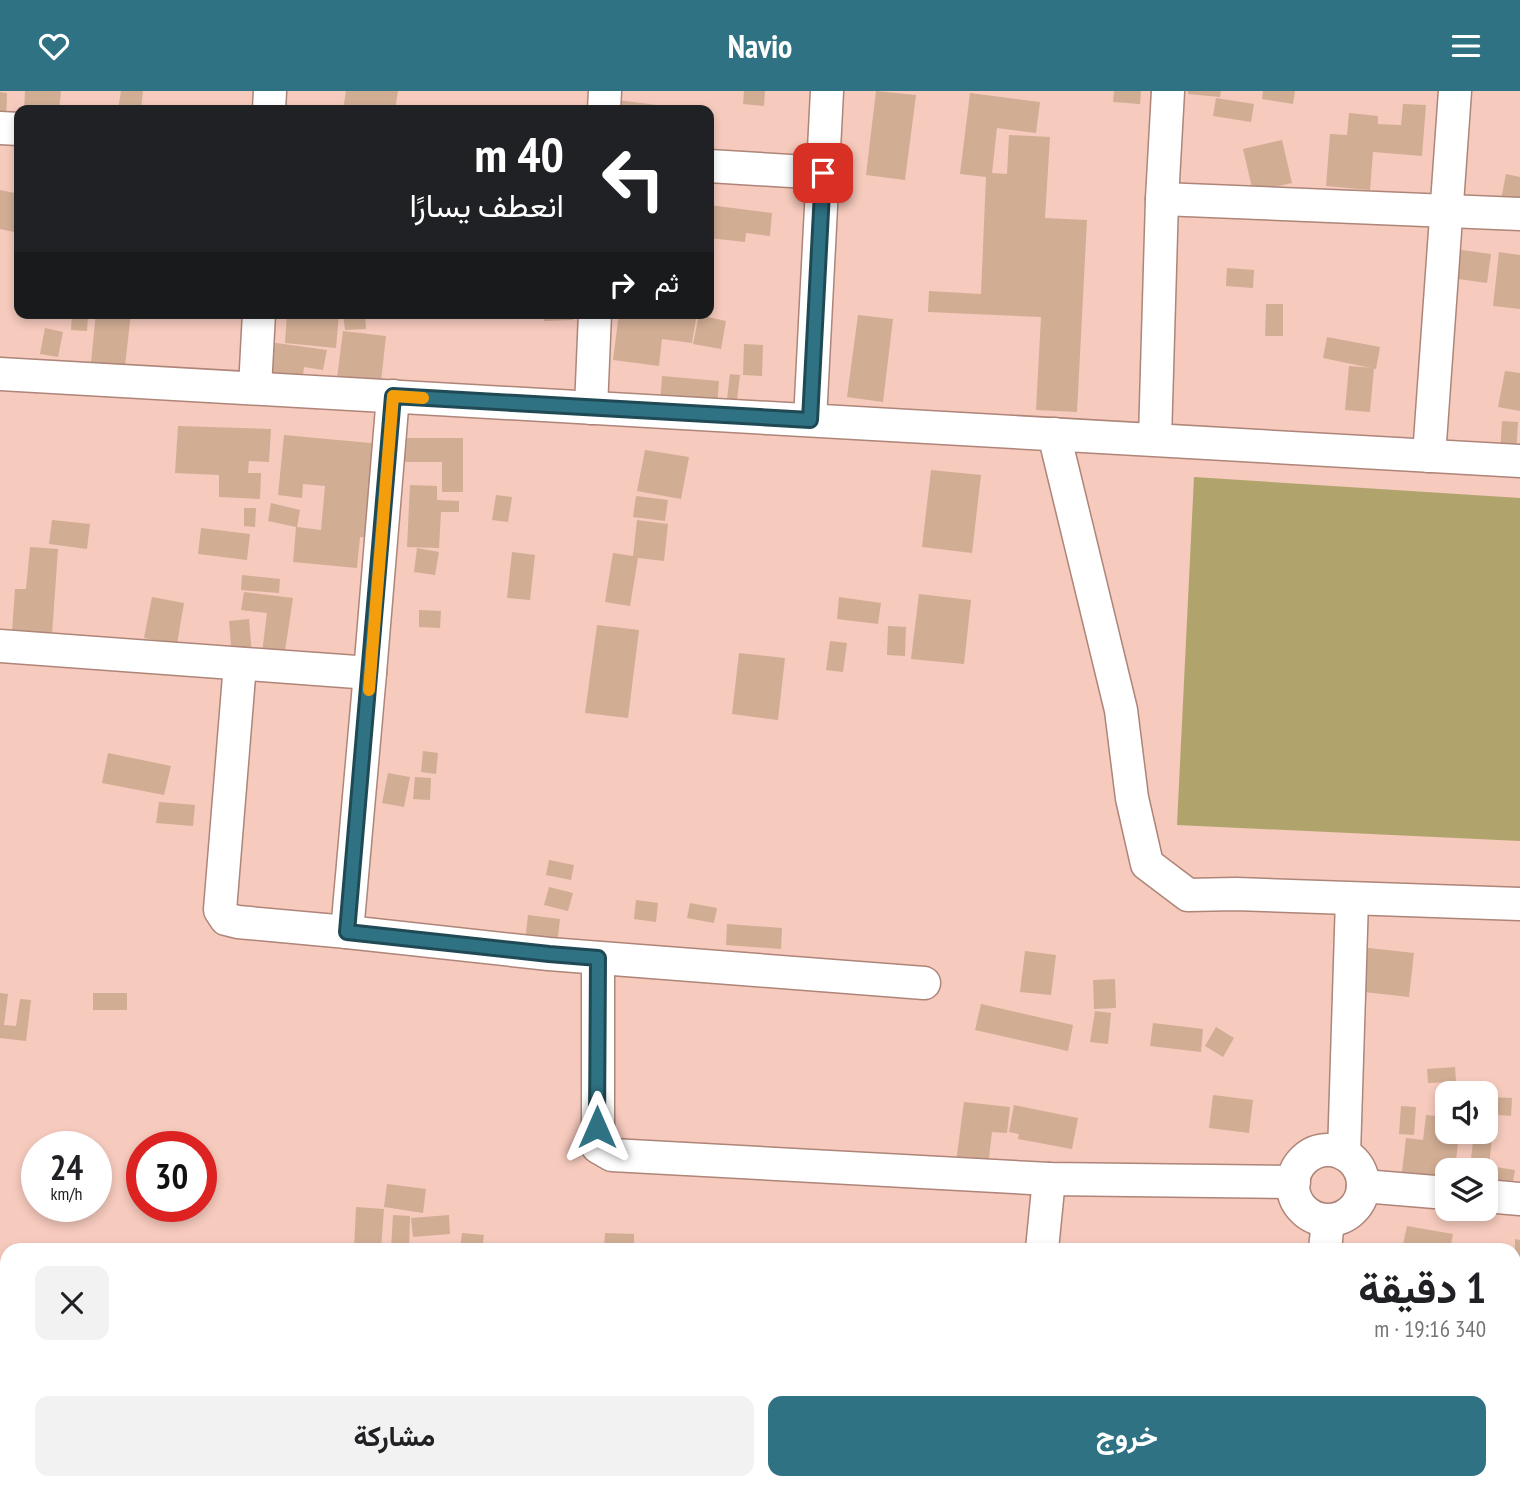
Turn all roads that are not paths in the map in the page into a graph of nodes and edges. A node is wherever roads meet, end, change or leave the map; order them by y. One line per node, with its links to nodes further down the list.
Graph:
1 (827, 91): 5 (street)
2 (1168, 91): 6 (street)
3 (1455, 91): 7 (street)
4 (714, 166): 5 (street)
5 (823, 173): 15 (street)
6 (1162, 199): 7 (street); 17 (street)
7 (1446, 211): 8 (street); 18 (street)
8 (1520, 214)
9 (259, 319): 12 (street)
10 (595, 319): 14 (street)
11 (0, 374): 12 (street)
12 (255, 388): 13 (street)
13 (393, 396): 14 (street); 22 (street)
14 (591, 408): 15 (street)
15 (810, 420): 16 (street)
16 (1054, 433): 17 (street); 23 (street)
17 (1155, 439): 18 (street)
18 (1430, 456): 19 (street)
19 (1520, 461)
20 (0, 646): 21 (street)
21 (240, 664): 22 (street); 25 (street)
22 (370, 673): 25 (street)
23 (1352, 898): 24 (street); 28 (street)
24 (1520, 904)
25 (347, 932): 26 (street)
26 (598, 958): 27 (street); 29 (street)
27 (924, 983)
28 (1344, 1154): 30 (street); 31 (street)
29 (1049, 1179): 30 (street); 36 (street)
30 (1294, 1182): 35 (street)
31 (1363, 1186): 32 (street); 35 (street)
32 (1435, 1192)
33 (1498, 1197): 34 (street)
34 (1520, 1199)
35 (1327, 1235)
36 (1043, 1243)

